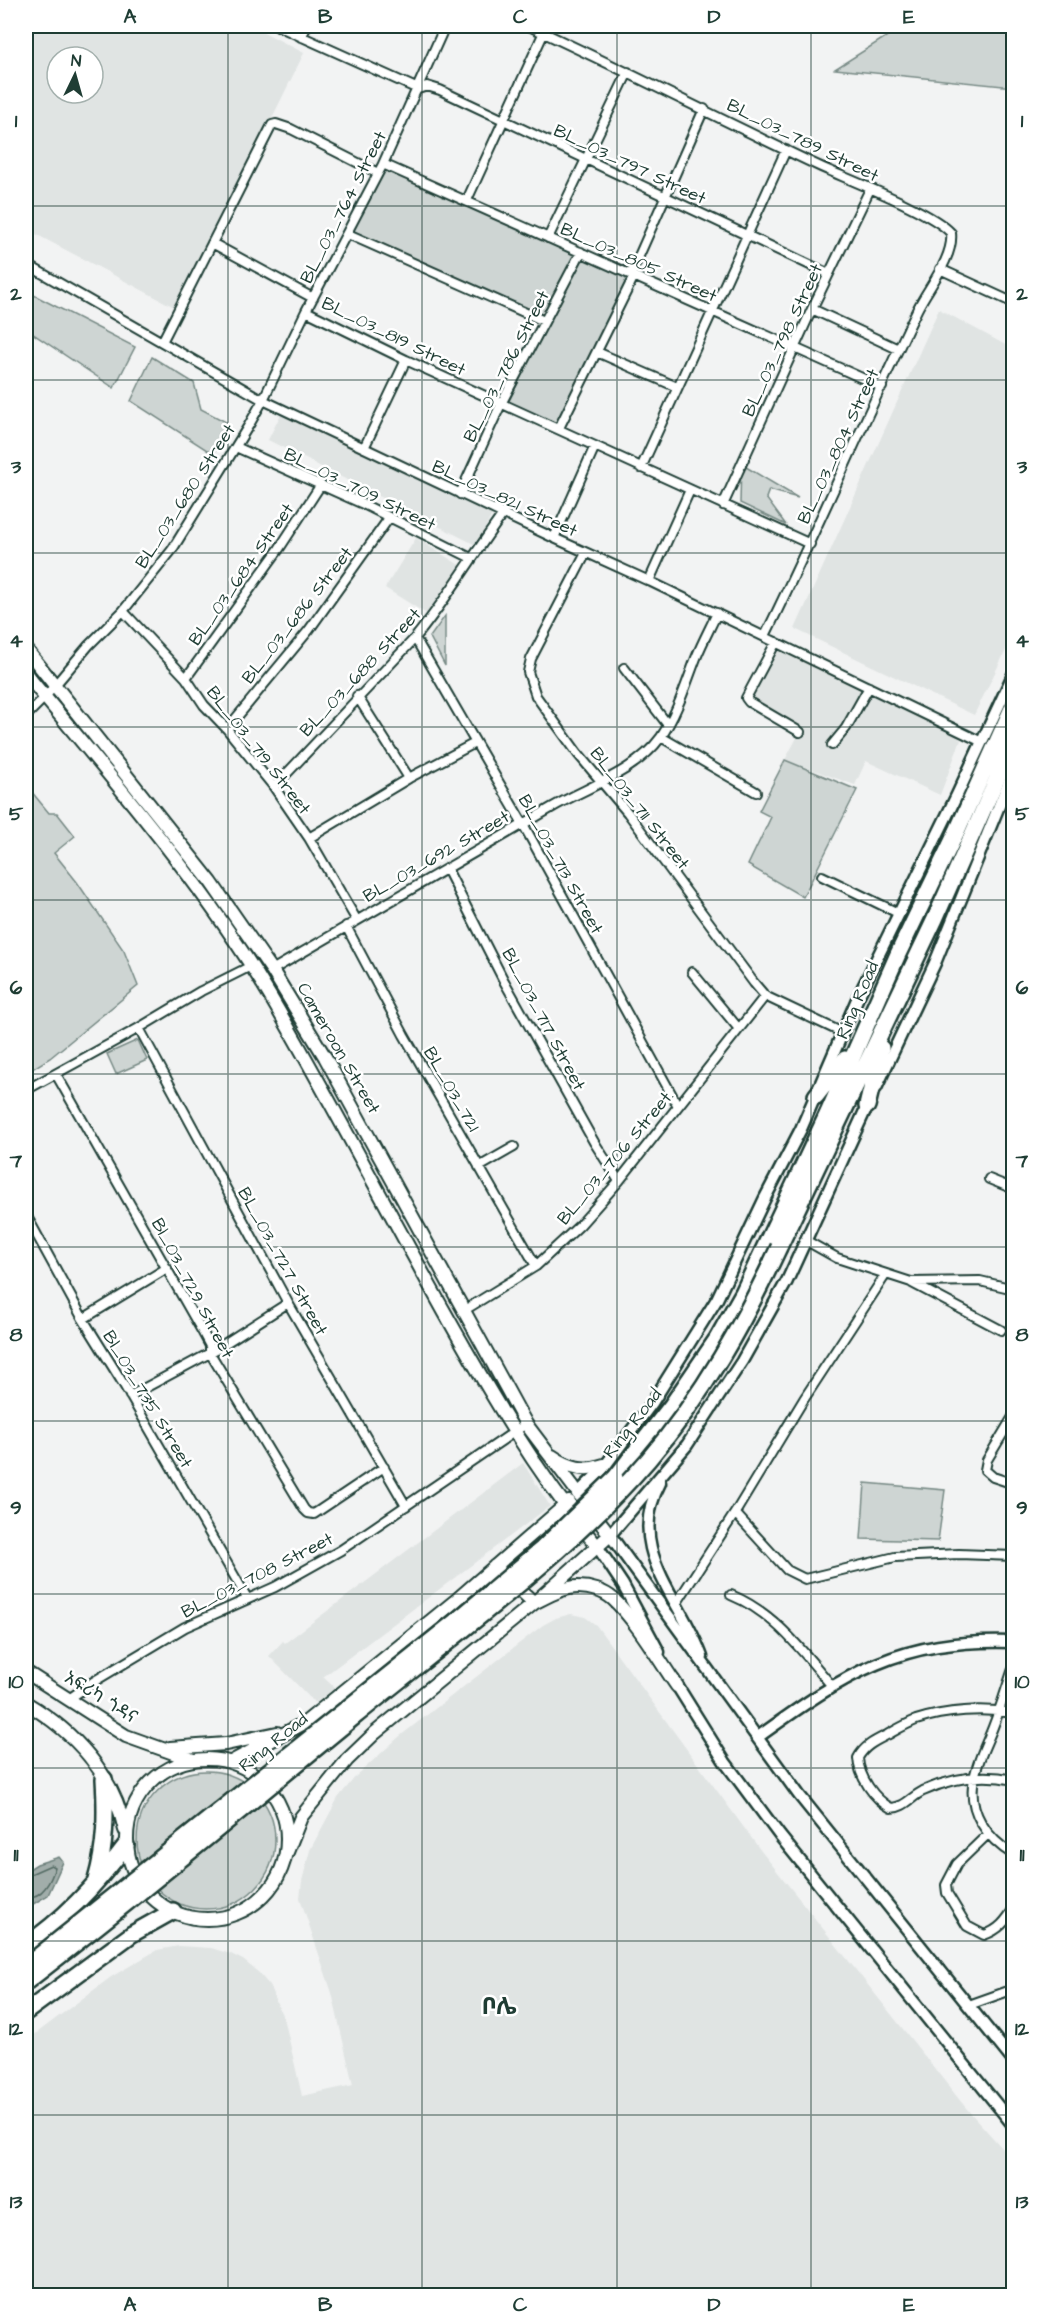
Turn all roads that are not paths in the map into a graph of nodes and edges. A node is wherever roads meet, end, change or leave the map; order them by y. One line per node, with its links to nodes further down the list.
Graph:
1 (278, 26): 6 (street, BL_03_797 Street)
2 (307, 26): 6 (street)
3 (445, 26): 8 (street, BL_03_764 Street)
4 (529, 26): 5 (street, BL_03_789 Street)
5 (544, 32): 7 (street, BL_03_789 Street); 10 (street)
6 (301, 37): 8 (street, BL_03_797 Street)
7 (628, 72): 9 (street, BL_03_789 Street); 12 (street)
8 (418, 89): 10 (street, BL_03_797 Street); 13 (street, BL_03_764 Street)
9 (704, 109): 11 (street, BL_03_789 Street); 16 (street)
10 (503, 121): 12 (street, BL_03_797 Street); 17 (street)
11 (786, 150): 15 (street, BL_03_789 Street); 19 (street)
12 (586, 159): 16 (street, BL_03_797 Street); 20 (street)
13 (383, 164): 14 (street, BL_03_764 Street); 17 (street, BL_03_805 Street)
14 (378, 173): 18 (street, BL_03_764 Street); 21 (street)
15 (870, 189): 24 (street, BL_03_789 Street); 25 (street, BL_03_798 Street)
16 (666, 197): 19 (street, BL_03_797 Street); 26 (street)
17 (467, 200): 20 (street, BL_03_805 Street)
18 (348, 234): 27 (street, BL_03_764 Street); 32 (street)
19 (747, 236): 25 (street, BL_03_797 Street); 31 (street)
20 (548, 238): 22 (street, BL_03_805 Street)
21 (212, 243): 27 (street); 33 (street)
22 (581, 252): 26 (street, BL_03_805 Street); 32 (street, BL_03_786 Street)
23 (26, 264): 33 (street, BL_03_821 Street)
24 (940, 269): 28 (street); 35 (street, BL_03_804 Street)
25 (829, 273): 29 (street, BL_03_798 Street)
26 (632, 275): 31 (street, BL_03_805 Street); 36 (street)
27 (313, 298): 30 (street, BL_03_764 Street)
28 (1014, 303)
29 (812, 309): 34 (street, BL_03_798 Street); 35 (street)
30 (306, 311): 37 (street, BL_03_819 Street); 40 (street, BL_03_764 Street)
31 (712, 312): 34 (street, BL_03_805 Street); 38 (street)
32 (544, 321): 41 (street, BL_03_786 Street)
33 (162, 342): 40 (street, BL_03_821 Street)
34 (793, 348): 39 (street, BL_03_805 Street); 50 (street, BL_03_798 Street)
35 (898, 349): 39 (street, BL_03_804 Street)
36 (597, 352): 38 (street); 42 (street)
37 (406, 360): 41 (street, BL_03_819 Street); 45 (street)
38 (677, 387): 46 (street)
39 (882, 387): 54 (street, BL_03_804 Street)
40 (263, 400): 44 (street, BL_03_680 Street); 45 (street, BL_03_821 Street)
41 (501, 404): 42 (street, BL_03_819 Street); 49 (street, BL_03_786 Street)
42 (559, 428): 43 (street, BL_03_819 Street)
43 (595, 446): 46 (street, BL_03_819 Street); 53 (street)
44 (236, 447): 47 (street, BL_03_709 Street); 58 (street, BL_03_680 Street)
45 (364, 448): 49 (street, BL_03_821 Street)
46 (641, 468): 48 (street, BL_03_819 Street)
47 (320, 486): 52 (street, BL_03_709 Street); 67 (street, BL_03_684 Street)
48 (690, 490): 50 (street, BL_03_819 Street); 57 (street)
49 (460, 494): 51 (street, BL_03_821 Street)
50 (723, 505): 54 (street, BL_03_819 Street)
51 (503, 514): 53 (street, BL_03_821 Street); 56 (street, BL_03_688 Street)
52 (388, 518): 56 (street, BL_03_709 Street); 75 (street, BL_03_686 Street)
53 (554, 538): 55 (street, BL_03_821 Street)
54 (810, 544): 60 (street, BL_03_804 Street)
55 (586, 553): 57 (street, BL_03_821 Street); 84 (street, BL_03_711 Street)
56 (471, 558): 61 (street, BL_03_688 Street)
57 (649, 580): 59 (street, BL_03_821 Street)
58 (123, 611): 67 (street, BL_03_719 Street); 68 (street, BL_03_680 Street)
59 (717, 613): 60 (street, BL_03_821 Street); 74 (street, BL_03_692 Street)
60 (765, 636): 62 (street, BL_03_821 Street)
61 (415, 638): 70 (street, BL_03_688 Street); 80 (street, BL_03_713 Street)
62 (776, 642): 69 (street, BL_03_821 Street); 76 (street)
63 (26, 649): 68 (main road, Cameroon Street)
64 (624, 668): 74 (street)
65 (1014, 673): 79 (street, Ring Road)
66 (26, 674): 71 (main road, Cameroon Street)
67 (186, 678): 75 (street, BL_03_719 Street)
68 (55, 685): 71 (street, BL_03_680 Street); 95 (main road, Cameroon Street)
69 (869, 687): 79 (street, BL_03_821 Street); 81 (street)
70 (357, 696): 83 (street); 85 (street, BL_03_688 Street)
71 (45, 697): 73 (street, BL_03_680 Street); 94 (main road, Cameroon Street)
72 (1014, 704): 101 (highway, Ring Road)
73 (26, 716)
74 (668, 725): 77 (street, BL_03_692 Street)
75 (227, 729): 85 (street, BL_03_719 Street)
76 (800, 732)
77 (662, 736): 84 (street, BL_03_692 Street); 86 (street)
78 (1014, 740): 98 (highway, Ring Road)
79 (982, 742): 91 (street, Ring Road)
80 (475, 743): 83 (street); 87 (street, BL_03_713 Street)
81 (832, 746)
82 (1014, 769): 109 (street)
83 (409, 778): 88 (street)
84 (604, 781): 87 (street, BL_03_692 Street); 97 (street, BL_03_711 Street)
85 (274, 787): 88 (street, BL_03_719 Street)
86 (756, 792)
87 (523, 824): 89 (street, BL_03_692 Street); 108 (street, BL_03_713 Street)
88 (309, 838): 92 (street, BL_03_719 Street)
89 (447, 869): 92 (street, BL_03_692 Street); 114 (street, BL_03_717 Street)
90 (822, 876): 91 (street)
91 (898, 913): 102 (street, Ring Road)
92 (356, 919): 93 (street, BL_03_692 Street)
93 (346, 926): 95 (street, BL_03_692 Street); 112 (street, BL_03_721)
94 (251, 966): 99 (street); 104 (main road, Cameroon Street)
95 (272, 970): 103 (main road, Cameroon Street)
96 (692, 972): 100 (street)
97 (765, 996): 100 (street, BL_03_706 Street.); 102 (street, BL_03_711 Street)
98 (888, 1019): 109 (highway); 110 (highway, Ring Road)
99 (139, 1028): 105 (street); 125 (street, BL_03_727 Street)
100 (739, 1029): 108 (street, BL_03_706 Street.)
101 (866, 1029): 107 (highway); 110 (highway, Ring Road)
102 (843, 1033): 107 (street, Ring Road)
103 (325, 1057): 104 (main road); 126 (main road, Cameroon Street)
104 (310, 1065): 131 (main road, Cameroon Street)
105 (56, 1074): 106 (street); 119 (street, Bl_03_729 Street)
106 (26, 1090)
107 (816, 1096): 137 (street, Ring Road)
108 (678, 1106): 114 (street, BL_03_706 Street.)
109 (867, 1106): 117 (street)
110 (834, 1115): 179 (highway, Ring Road, bridge); 180 (highway, Ring Road, bridge)
111 (514, 1147): 112 (street)
112 (479, 1167): 118 (street, BL_03_721)
113 (989, 1179): 115 (street)
114 (619, 1181): 118 (street, BL_03_706 Street.)
115 (1014, 1189)
116 (26, 1215): 127 (street, Bl_03_735 Street)
117 (805, 1240): 120 (street); 139 (street)
118 (536, 1266): 126 (street, BL_03_706 Street.)
119 (167, 1268): 127 (street); 129 (street, Bl_03_729 Street)
120 (886, 1274): 122 (street); 144 (street)
121 (1014, 1279): 123 (street)
122 (911, 1282): 123 (street); 128 (street)
123 (1005, 1286): 124 (street)
124 (1014, 1289)
125 (288, 1303): 129 (street); 138 (street, BL_03_727 Street)
126 (463, 1311): 130 (main road, Cameroon Street)
127 (83, 1320): 132 (street, Bl_03_735 Street)
128 (1001, 1330)
129 (210, 1353): 132 (street); 138 (street, Bl_03_729 Street)
130 (503, 1383): 131 (main road); 134 (main road, Cameroon Street)
131 (488, 1390): 135 (main road, Cameroon Street)
132 (130, 1396): 150 (street, Bl_03_735 Street)
133 (1014, 1415): 140 (street)
134 (526, 1424): 135 (street, BL_03_708 Street); 136 (main road, Cameroon Street)
135 (514, 1432): 142 (street, BL_03_708 Street); 143 (main road, Cameroon Street)
136 (540, 1444): 137 (main road); 141 (main road, Cameroon Street)
137 (604, 1465): 141 (street, Ring Road)
138 (384, 1467): 142 (street, BL_03_727 Street)
139 (669, 1467): 145 (street); 152 (street)
140 (1014, 1484)
141 (578, 1494): 143 (main road, Ring Road); 145 (main road, Cameroon Street)
142 (406, 1506): 150 (street, BL_03_708 Street)
143 (564, 1507): 146 (main road, Cameroon Street); 148 (main road, Ring Road)
144 (735, 1513): 147 (street); 152 (street)
145 (609, 1535): 146 (main road); 155 (street)
146 (597, 1546): 151 (main road); 157 (street)
147 (1014, 1556)
148 (495, 1566): 151 (main road); 163 (main road, Ring Road)
149 (731, 1595): 158 (street)
150 (247, 1598): 159 (street, BL_03_708 Street)
151 (534, 1603): 157 (main road); 173 (main road)
152 (676, 1604): 155 (street)
153 (1014, 1642): 158 (street)
154 (1014, 1666): 161 (street)
155 (706, 1668): 164 (street)
156 (26, 1672): 159 (main road, አፍሪካ ጎዳና)
157 (677, 1686): 185 (street)
158 (832, 1686): 164 (street)
159 (69, 1699): 165 (main road, አፍሪካ ጎዳና)
160 (26, 1703): 169 (main road)
161 (1000, 1710): 162 (street); 168 (street); 168 (street)
162 (1014, 1713)
163 (306, 1722): 165 (main road); 167 (main road, Ring Road)
164 (758, 1737): 182 (street)
165 (164, 1749): 166 (main road, አፍሪካ ጎዳና)
166 (193, 1760): 167 (main road); 172 (main road)
167 (231, 1762): 173 (main road)
168 (974, 1777): 170 (street); 171 (street)
169 (105, 1779): 172 (main road); 175 (highway)
170 (1014, 1780)
171 (988, 1834): 174 (street); 176 (street)
172 (126, 1840): 175 (highway); 177 (main road)
173 (287, 1852): 177 (main road)
174 (1014, 1854)
175 (95, 1884): 178 (highway)
176 (1014, 1908)
177 (173, 1911): 183 (highway)
178 (26, 1945)
179 (26, 1966)
180 (26, 1982)
181 (1014, 1989): 182 (street)
182 (969, 2005): 184 (street)
183 (26, 2012)
184 (1014, 2062)
185 (1014, 2126)

